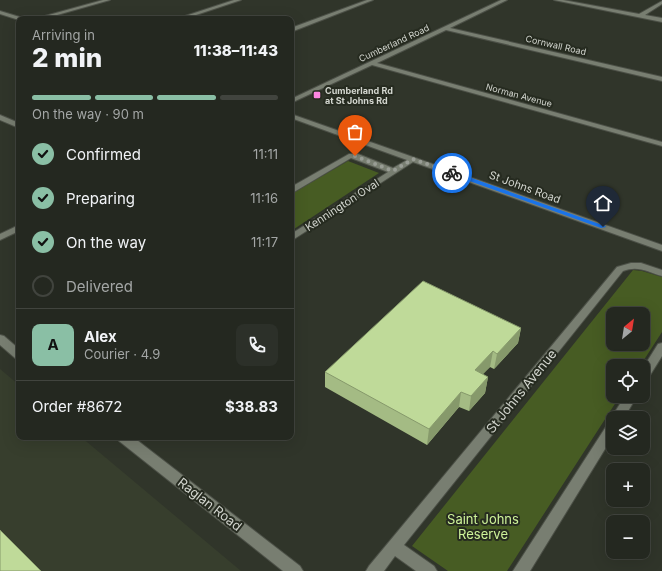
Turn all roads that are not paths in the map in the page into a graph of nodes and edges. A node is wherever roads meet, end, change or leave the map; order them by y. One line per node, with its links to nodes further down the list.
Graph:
1 (108, 0): 8 (street)
2 (239, 0): 9 (street)
3 (371, 0): 14 (street)
4 (505, 0): 13 (street, Cumberland Road)
5 (556, 0): 10 (street)
6 (662, 2): 10 (street)
7 (0, 12): 11 (street)
8 (48, 16)
9 (188, 16)
10 (640, 16): 12 (street)
11 (16, 17)
12 (662, 20)
13 (445, 28): 15 (street, Cumberland Road); 16 (street, Cornwall Road)
14 (294, 29)
15 (372, 64): 17 (street, Cumberland Road); 21 (street, Norman Avenue)
16 (662, 79)
17 (294, 100)
18 (0, 117): 20 (street)
19 (294, 117): 22 (street, St Johns Road)
20 (16, 125)
21 (662, 144)
22 (413, 159): 23 (street, Kennington Oval); 28 (street, St Johns Road)
23 (393, 171): 24 (street, Kennington Oval); 26 (street, Kennington Oval)
24 (294, 188)
25 (16, 229): 27 (street)
26 (294, 236)
27 (0, 237)
28 (662, 248)
29 (662, 273): 36 (street, St Johns Avenue)
30 (0, 339): 32 (street)
31 (662, 347): 33 (street)
32 (16, 351)
33 (650, 366)
34 (606, 436): 40 (street)
35 (128, 440): 37 (street, Raglan Road)
36 (394, 547): 38 (street, St Johns Avenue); 39 (street)
37 (295, 571)
38 (374, 571)
39 (429, 571)
40 (521, 571)

